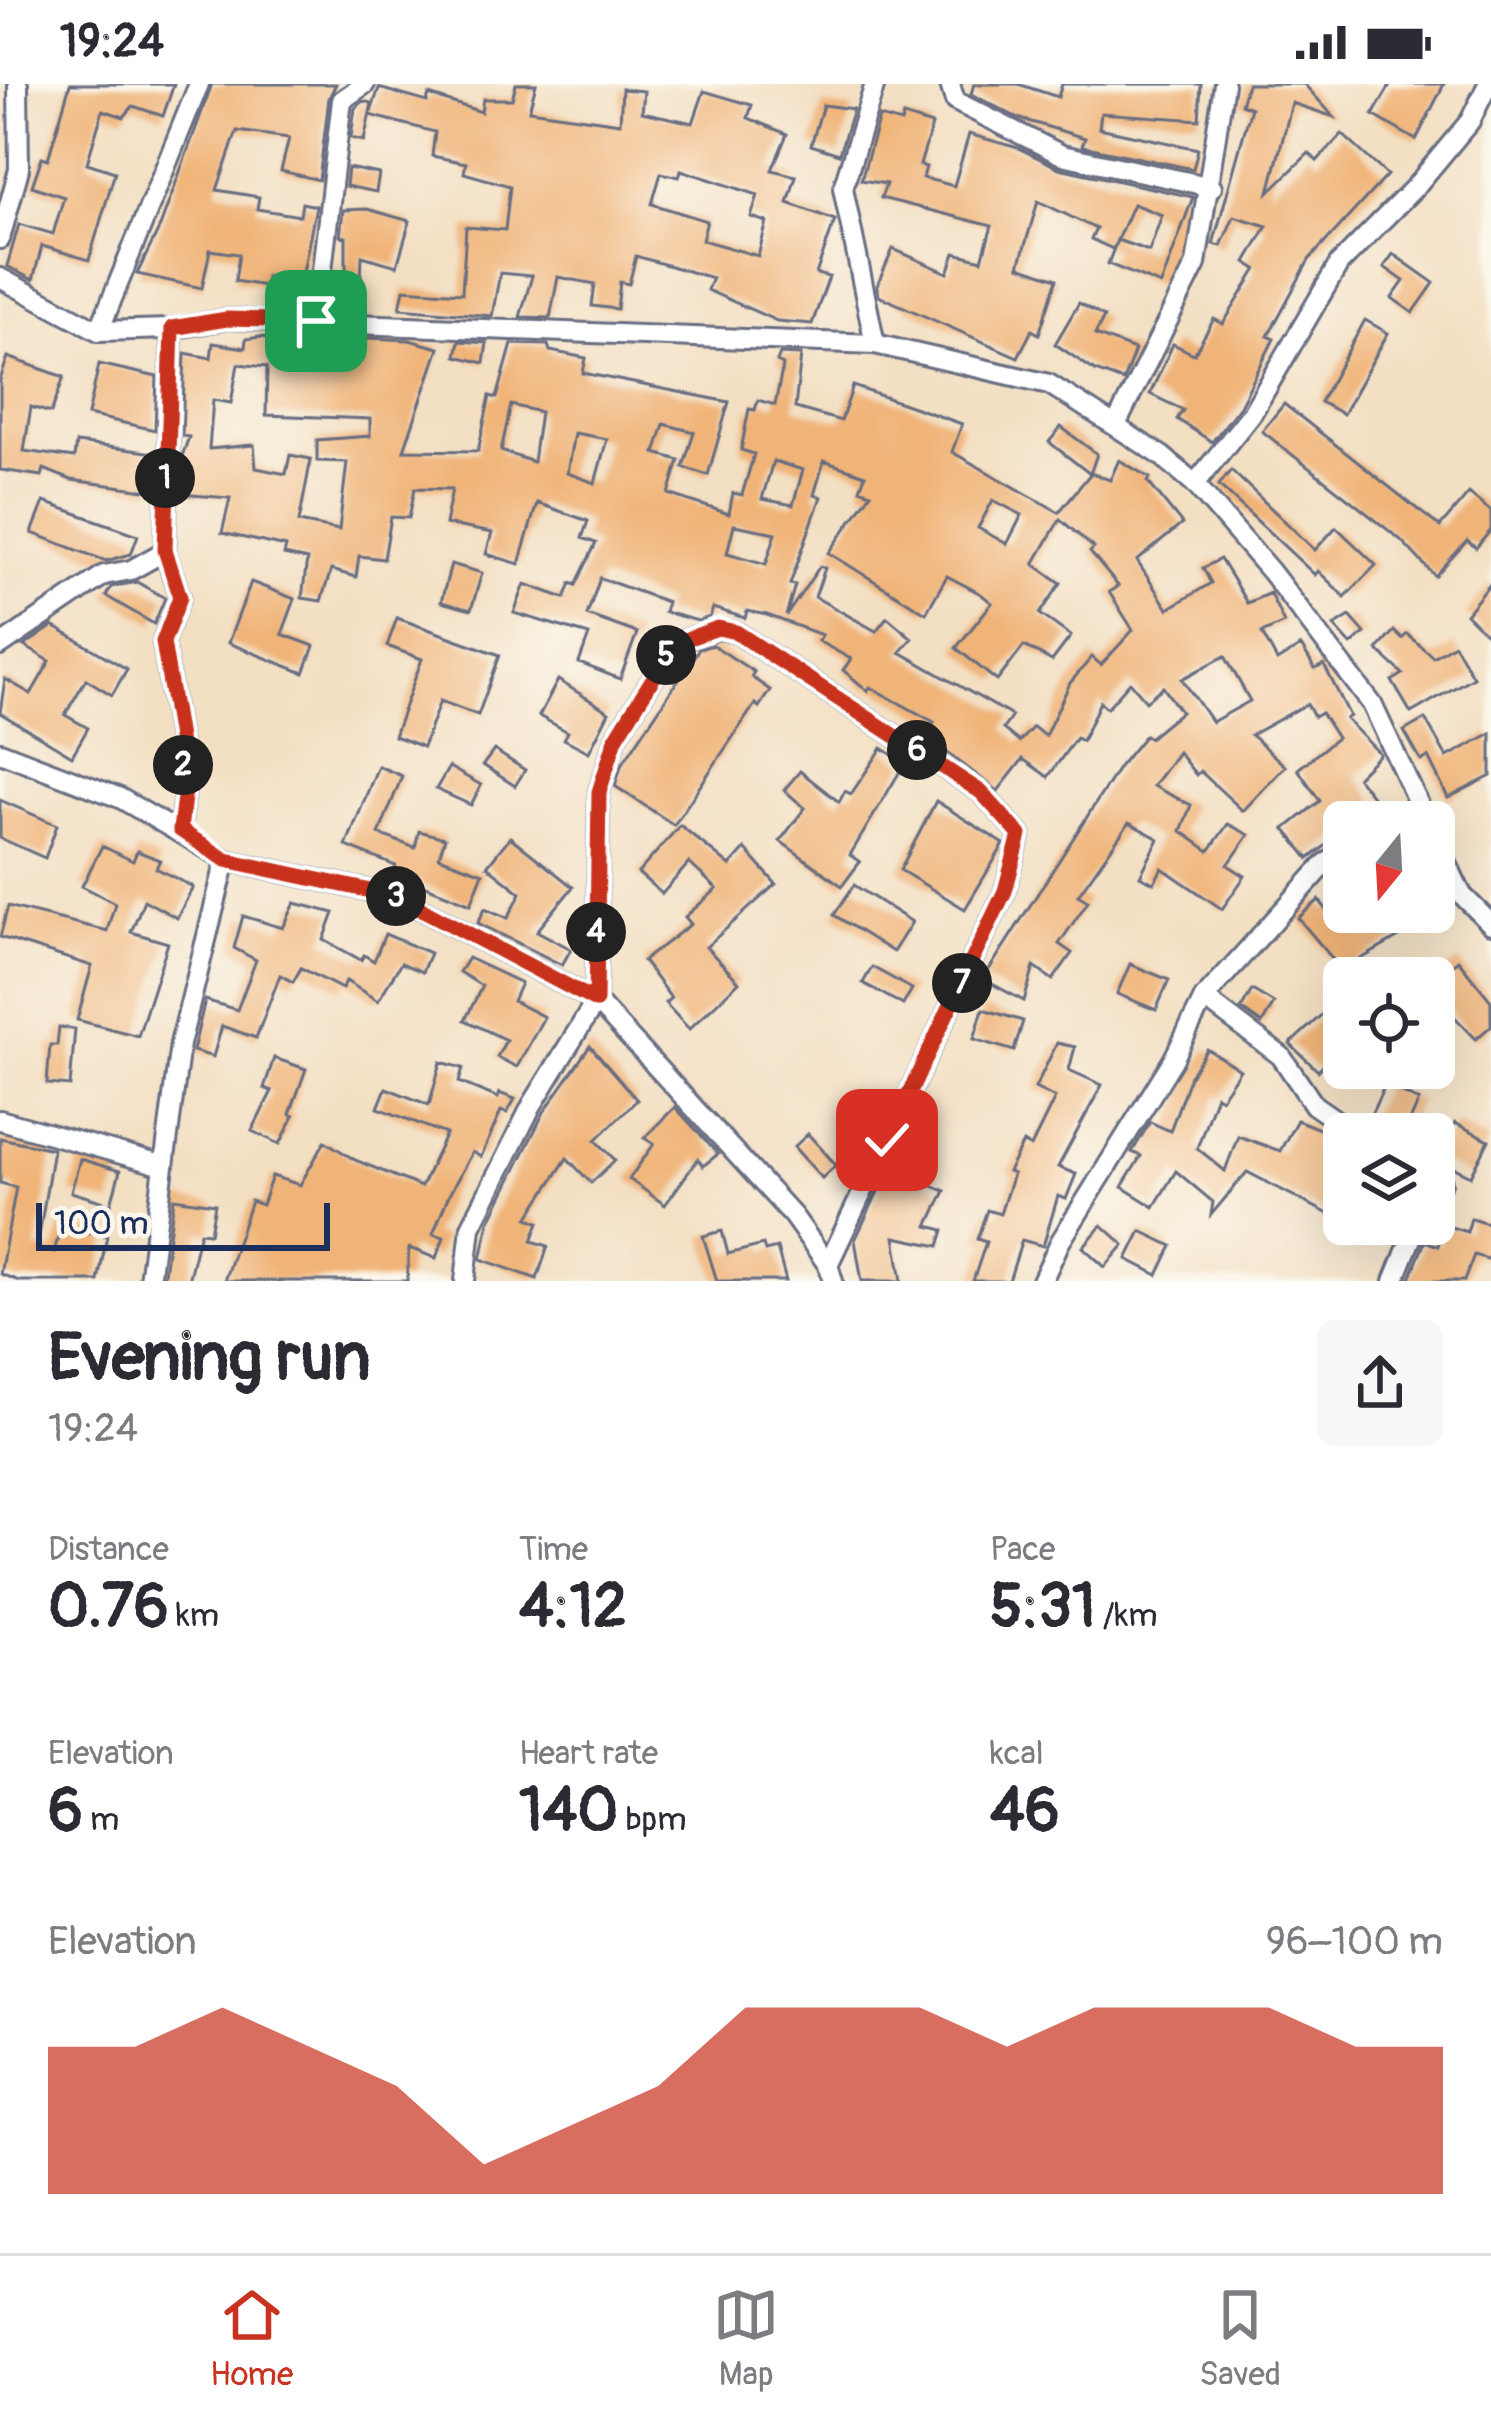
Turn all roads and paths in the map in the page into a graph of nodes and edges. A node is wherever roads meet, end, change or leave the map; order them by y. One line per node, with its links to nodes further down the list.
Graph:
1 (18, 84): 9 (street)
2 (200, 84): 13 (street)
3 (365, 84): 11 (street)
4 (875, 84): 14 (street)
5 (950, 84): 8 (street)
6 (1223, 84): 8 (street)
7 (1488, 84): 16 (street)
8 (1212, 187): 15 (street)
9 (0, 239)
10 (0, 278): 13 (street)
11 (316, 321): 12 (street); 14 (street)
12 (172, 328): 13 (street); 17 (street)
13 (99, 331)
14 (875, 344): 15 (street)
15 (1116, 425): 16 (street)
16 (1195, 484): 20 (street)
17 (165, 550): 18 (street); 21 (street)
18 (0, 646)
19 (0, 752): 21 (street)
20 (1412, 801)
21 (180, 830): 22 (street)
22 (226, 860): 27 (street); 30 (street)
23 (1323, 866): 26 (street)
24 (1455, 880): 25 (street)
25 (1491, 924)
26 (1204, 998): 28 (street); 35 (street)
27 (596, 1001): 32 (street); 32 (street); 34 (street)
28 (1326, 1113)
29 (0, 1120): 30 (street)
30 (164, 1166): 33 (street)
31 (1409, 1245): 36 (street)
32 (831, 1273)
33 (148, 1281)
34 (465, 1281)
35 (1042, 1281)
36 (1394, 1281)

